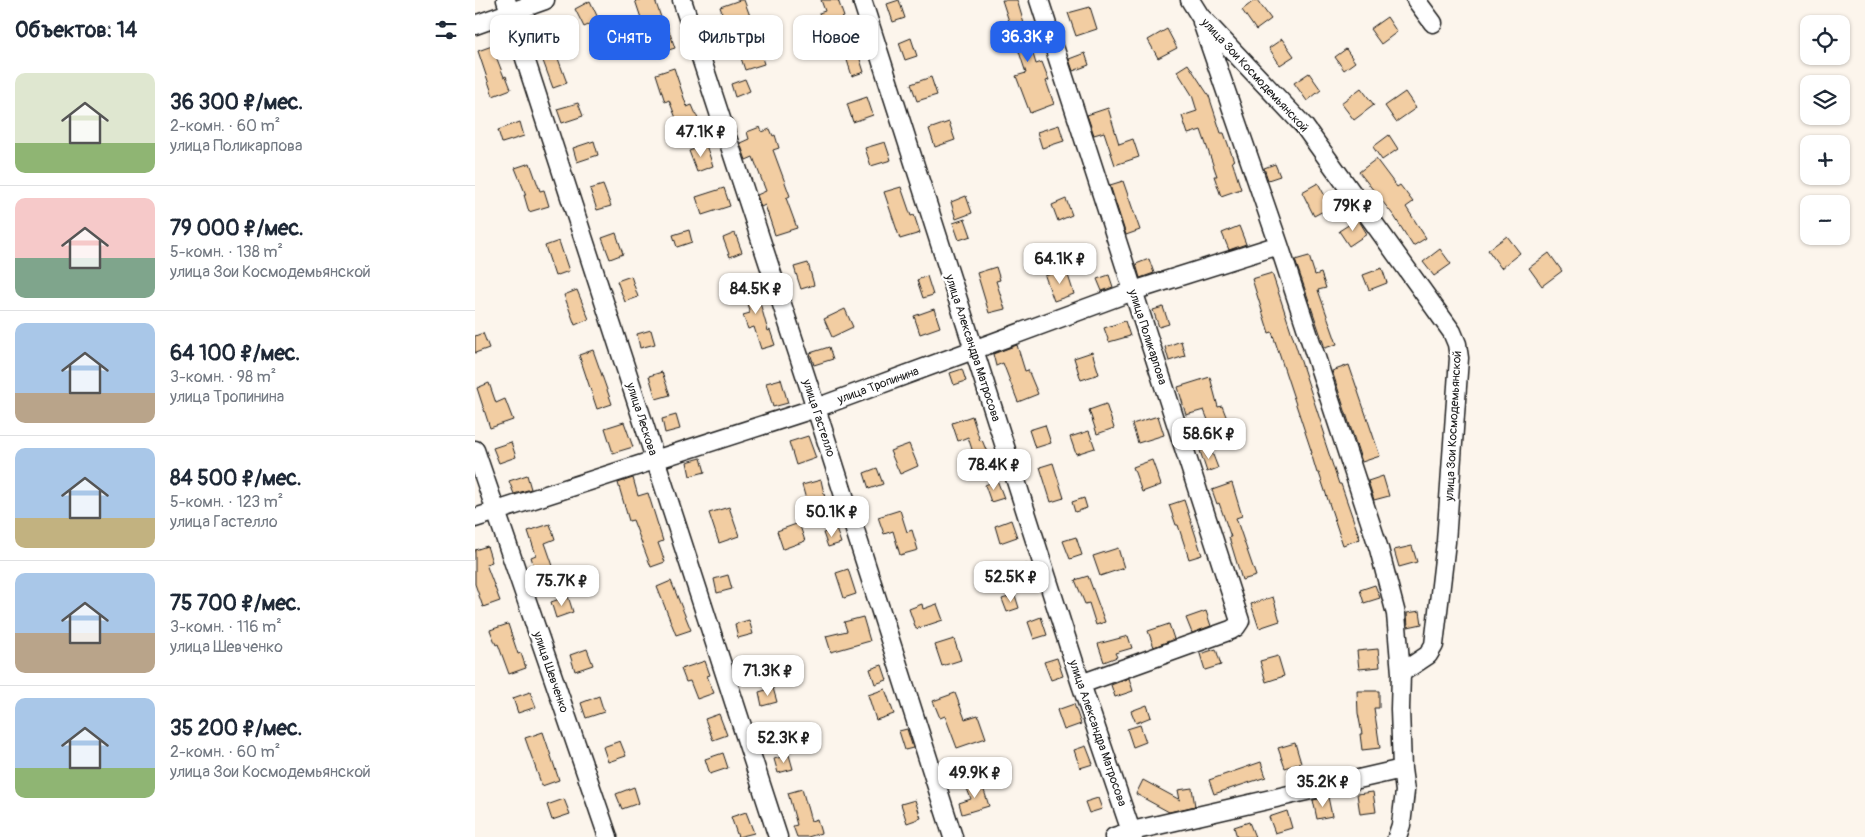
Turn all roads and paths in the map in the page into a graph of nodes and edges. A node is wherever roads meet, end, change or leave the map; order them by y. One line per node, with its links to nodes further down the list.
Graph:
1 (545, 0): 7 (street)
2 (682, 0): 14 (street, улица Гастелло)
3 (862, 0): 13 (street, улица Александра Матросова)
4 (1039, 0): 12 (street, улица Поликарпова)
5 (1191, 0): 8 (street, улица Зои Космодемьянской)
6 (1416, 0): 9 (street)
7 (509, 5): 10 (street); 16 (street, улица Лескова)
8 (1200, 16): 11 (street); 19 (street, улица Зои Космодемьянской)
9 (1433, 23)
10 (475, 25)
11 (1279, 245): 12 (street, улица Тропинина); 19 (street)
12 (1133, 291): 13 (street, улица Тропинина); 20 (street, улица Поликарпова)
13 (974, 351): 14 (street, улица Тропинина); 20 (street, улица Александра Матросова)
14 (816, 408): 16 (street, улица Тропинина); 25 (street, улица Гастелло)
15 (475, 450): 17 (street, улица Шевченко)
16 (655, 459): 17 (street, улица Тропинина); 24 (street, улица Лескова)
17 (495, 510): 18 (street, улица Тропинина); 23 (street, улица Шевченко)
18 (475, 518)
19 (1401, 673): 21 (street)
20 (1081, 684): 22 (street, улица Александра Матросова)
21 (1402, 769): 22 (street); 27 (street)
22 (1133, 834): 26 (street)
23 (608, 837)
24 (778, 837)
25 (953, 837)
26 (1114, 837)
27 (1397, 837)

